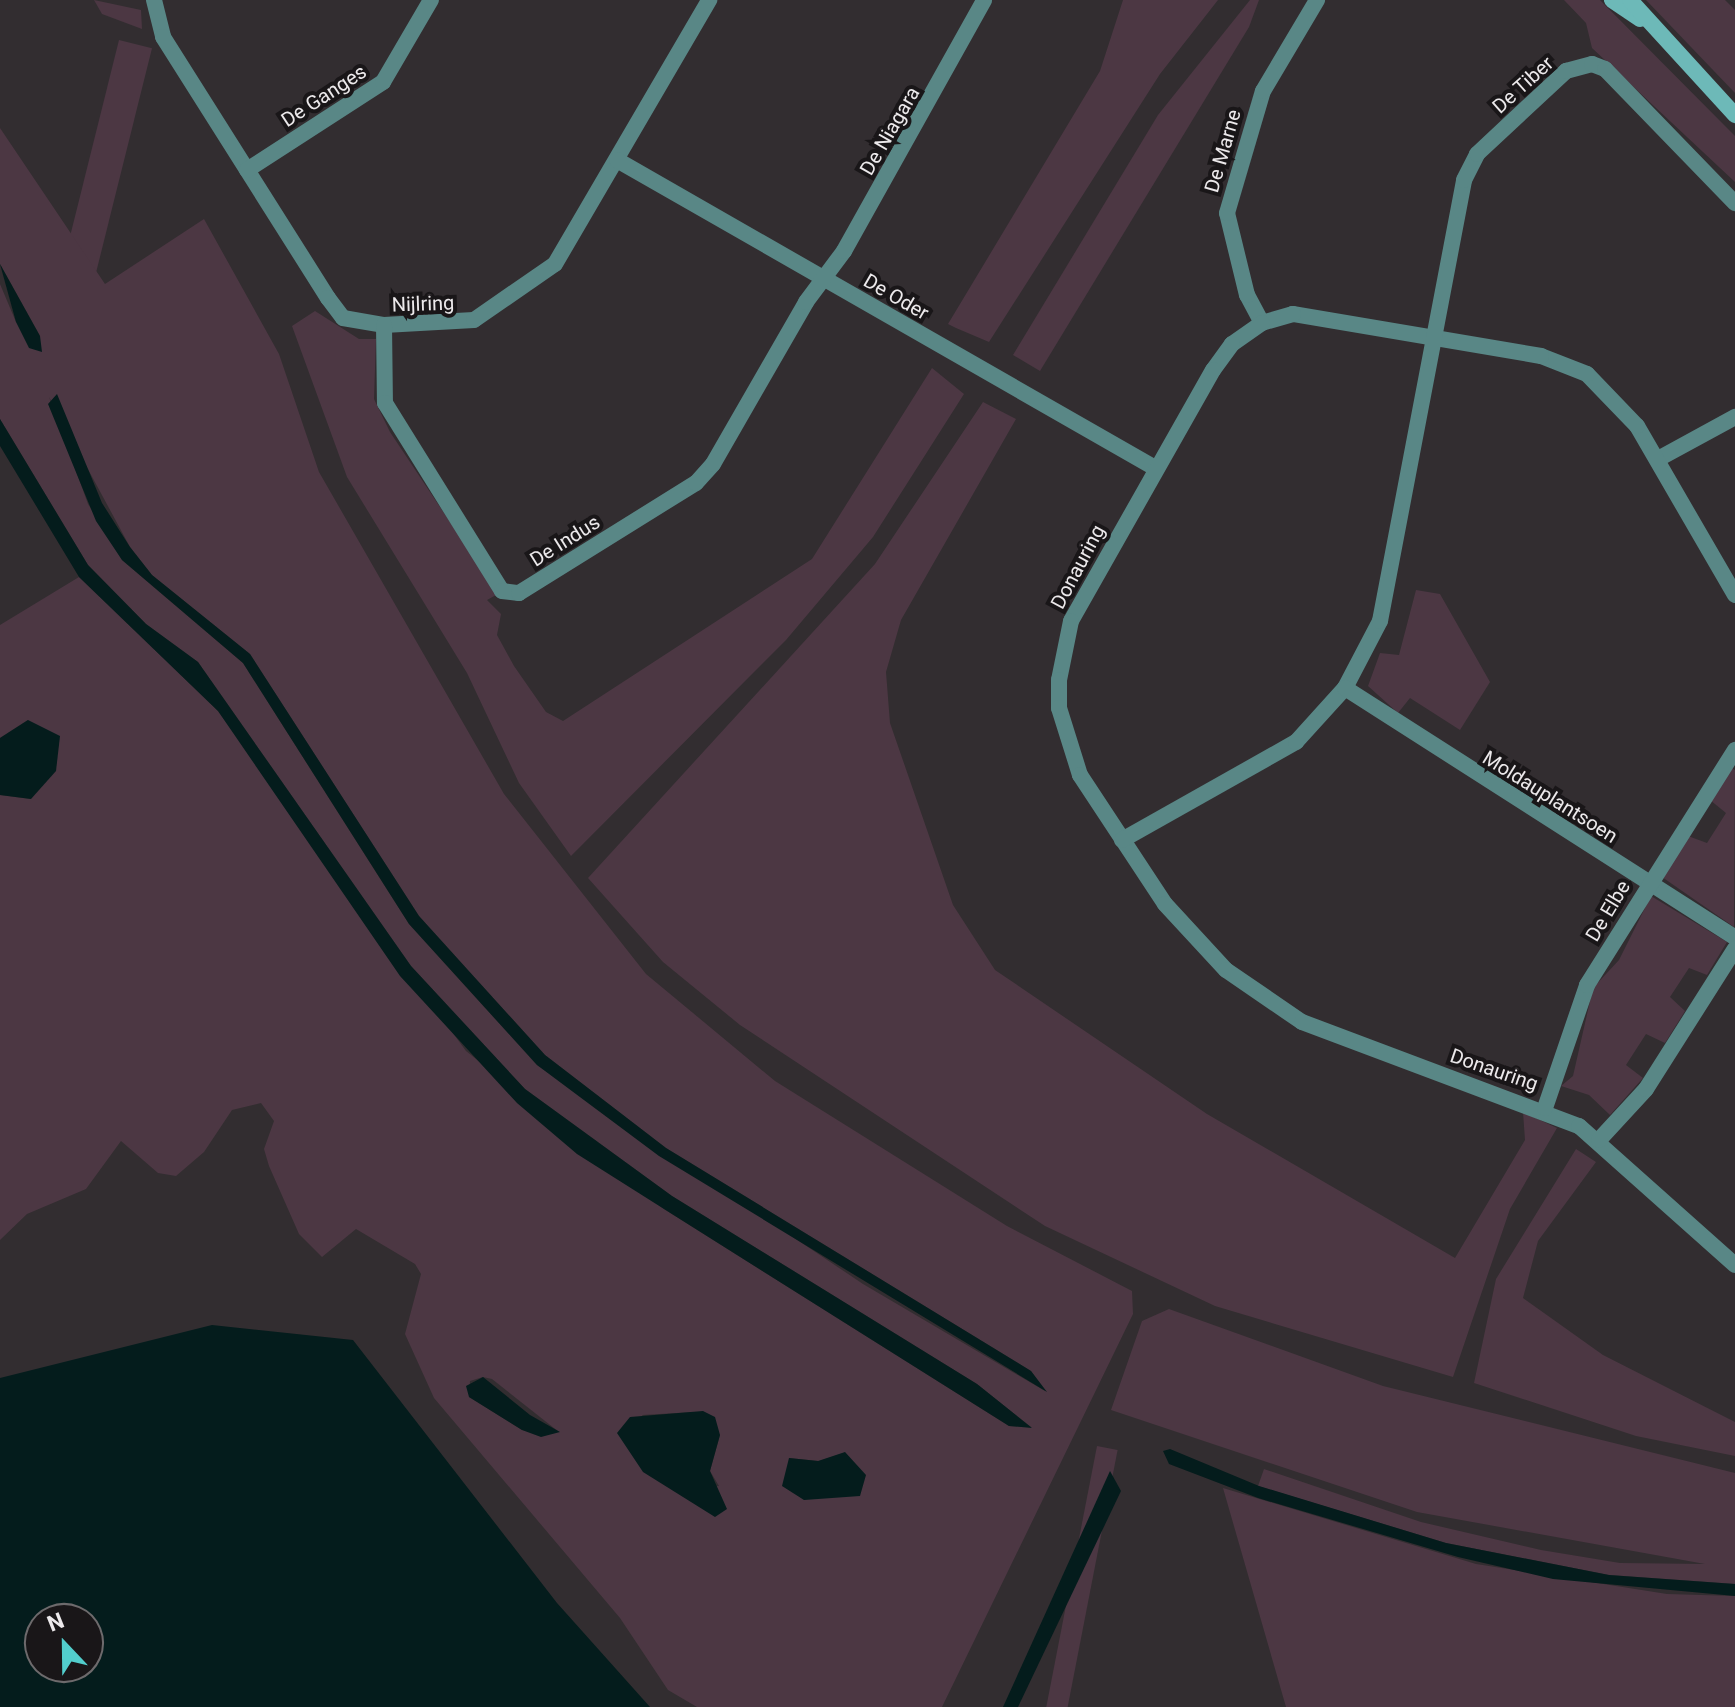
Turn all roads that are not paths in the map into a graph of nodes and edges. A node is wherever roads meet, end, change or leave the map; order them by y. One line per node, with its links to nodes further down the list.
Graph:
1 (154, 0): 11 (street, Nijlring)
2 (431, 0): 11 (street, De Ganges)
3 (709, 0): 10 (street, Nijlring)
4 (984, 0): 13 (street, De Niagara)
5 (1317, 0): 14 (street, De Marne)
6 (1612, 0): 8 (main road)
7 (1630, 0): 8 (main road)
8 (1646, 23): 9 (main road)
9 (1735, 115)
10 (617, 160): 13 (street, De Oder); 15 (street, Nijlring)
11 (247, 170): 15 (street, Nijlring)
12 (1735, 203): 16 (street, De Tiber)
13 (823, 278): 15 (street, De Indus); 19 (street, De Oder)
14 (1262, 323): 16 (street, Donauring); 19 (street, Donauring)
15 (384, 325)
16 (1433, 336): 18 (street, Donauring); 21 (street)
17 (1735, 417): 18 (street)
18 (1658, 459): 20 (street, Donauring)
19 (1155, 468): 23 (street, Donauring)
20 (1735, 595)
21 (1345, 688): 23 (street); 24 (street, Moldauplantsoen)
22 (1735, 750): 24 (street, De Elbe)
23 (1122, 840): 27 (street, Donauring)
24 (1649, 882): 25 (street, Moldauplantsoen); 27 (street, De Elbe)
25 (1735, 937)
26 (1735, 949): 28 (street)
27 (1545, 1108): 28 (street, Donauring)
28 (1599, 1140): 29 (street, Donauring)
29 (1735, 1265)

